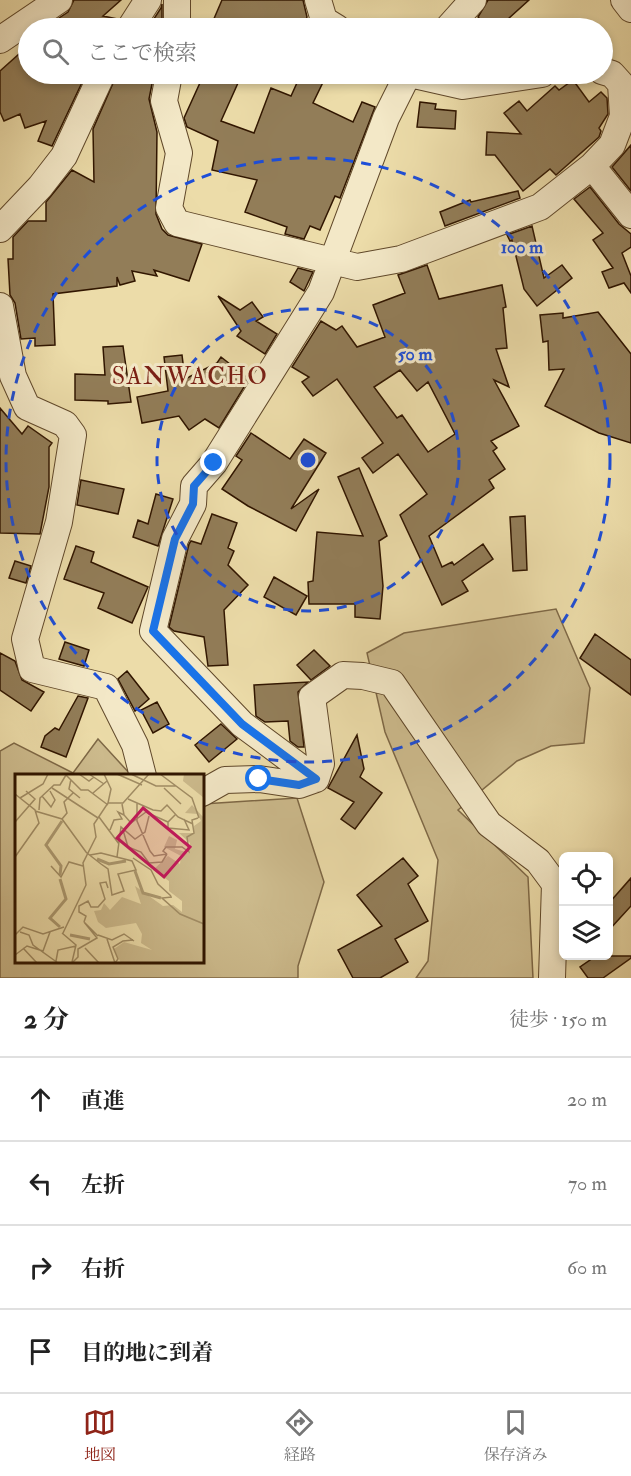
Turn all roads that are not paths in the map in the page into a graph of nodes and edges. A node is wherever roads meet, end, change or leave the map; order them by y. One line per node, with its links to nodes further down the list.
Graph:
1 (59, 0): 8 (street)
2 (148, 0): 9 (street)
3 (177, 0): 10 (street)
4 (318, 0): 11 (street)
5 (473, 0): 12 (street)
6 (624, 0): 7 (street)
7 (631, 9)
8 (32, 18)
9 (136, 18)
10 (177, 18)
11 (323, 18)
12 (457, 18)
13 (18, 28): 14 (street)
14 (0, 40)
15 (613, 75): 21 (street)
16 (97, 84): 23 (street)
17 (167, 84): 24 (street)
18 (404, 84): 24 (street)
19 (455, 84): 20 (street)
20 (477, 84)
21 (592, 166): 22 (street); 24 (street)
22 (631, 214)
23 (0, 229)
24 (332, 262): 27 (street)
25 (0, 306): 26 (street)
26 (142, 774)
27 (316, 779): 28 (street); 29 (street)
28 (204, 793)
29 (552, 978)

